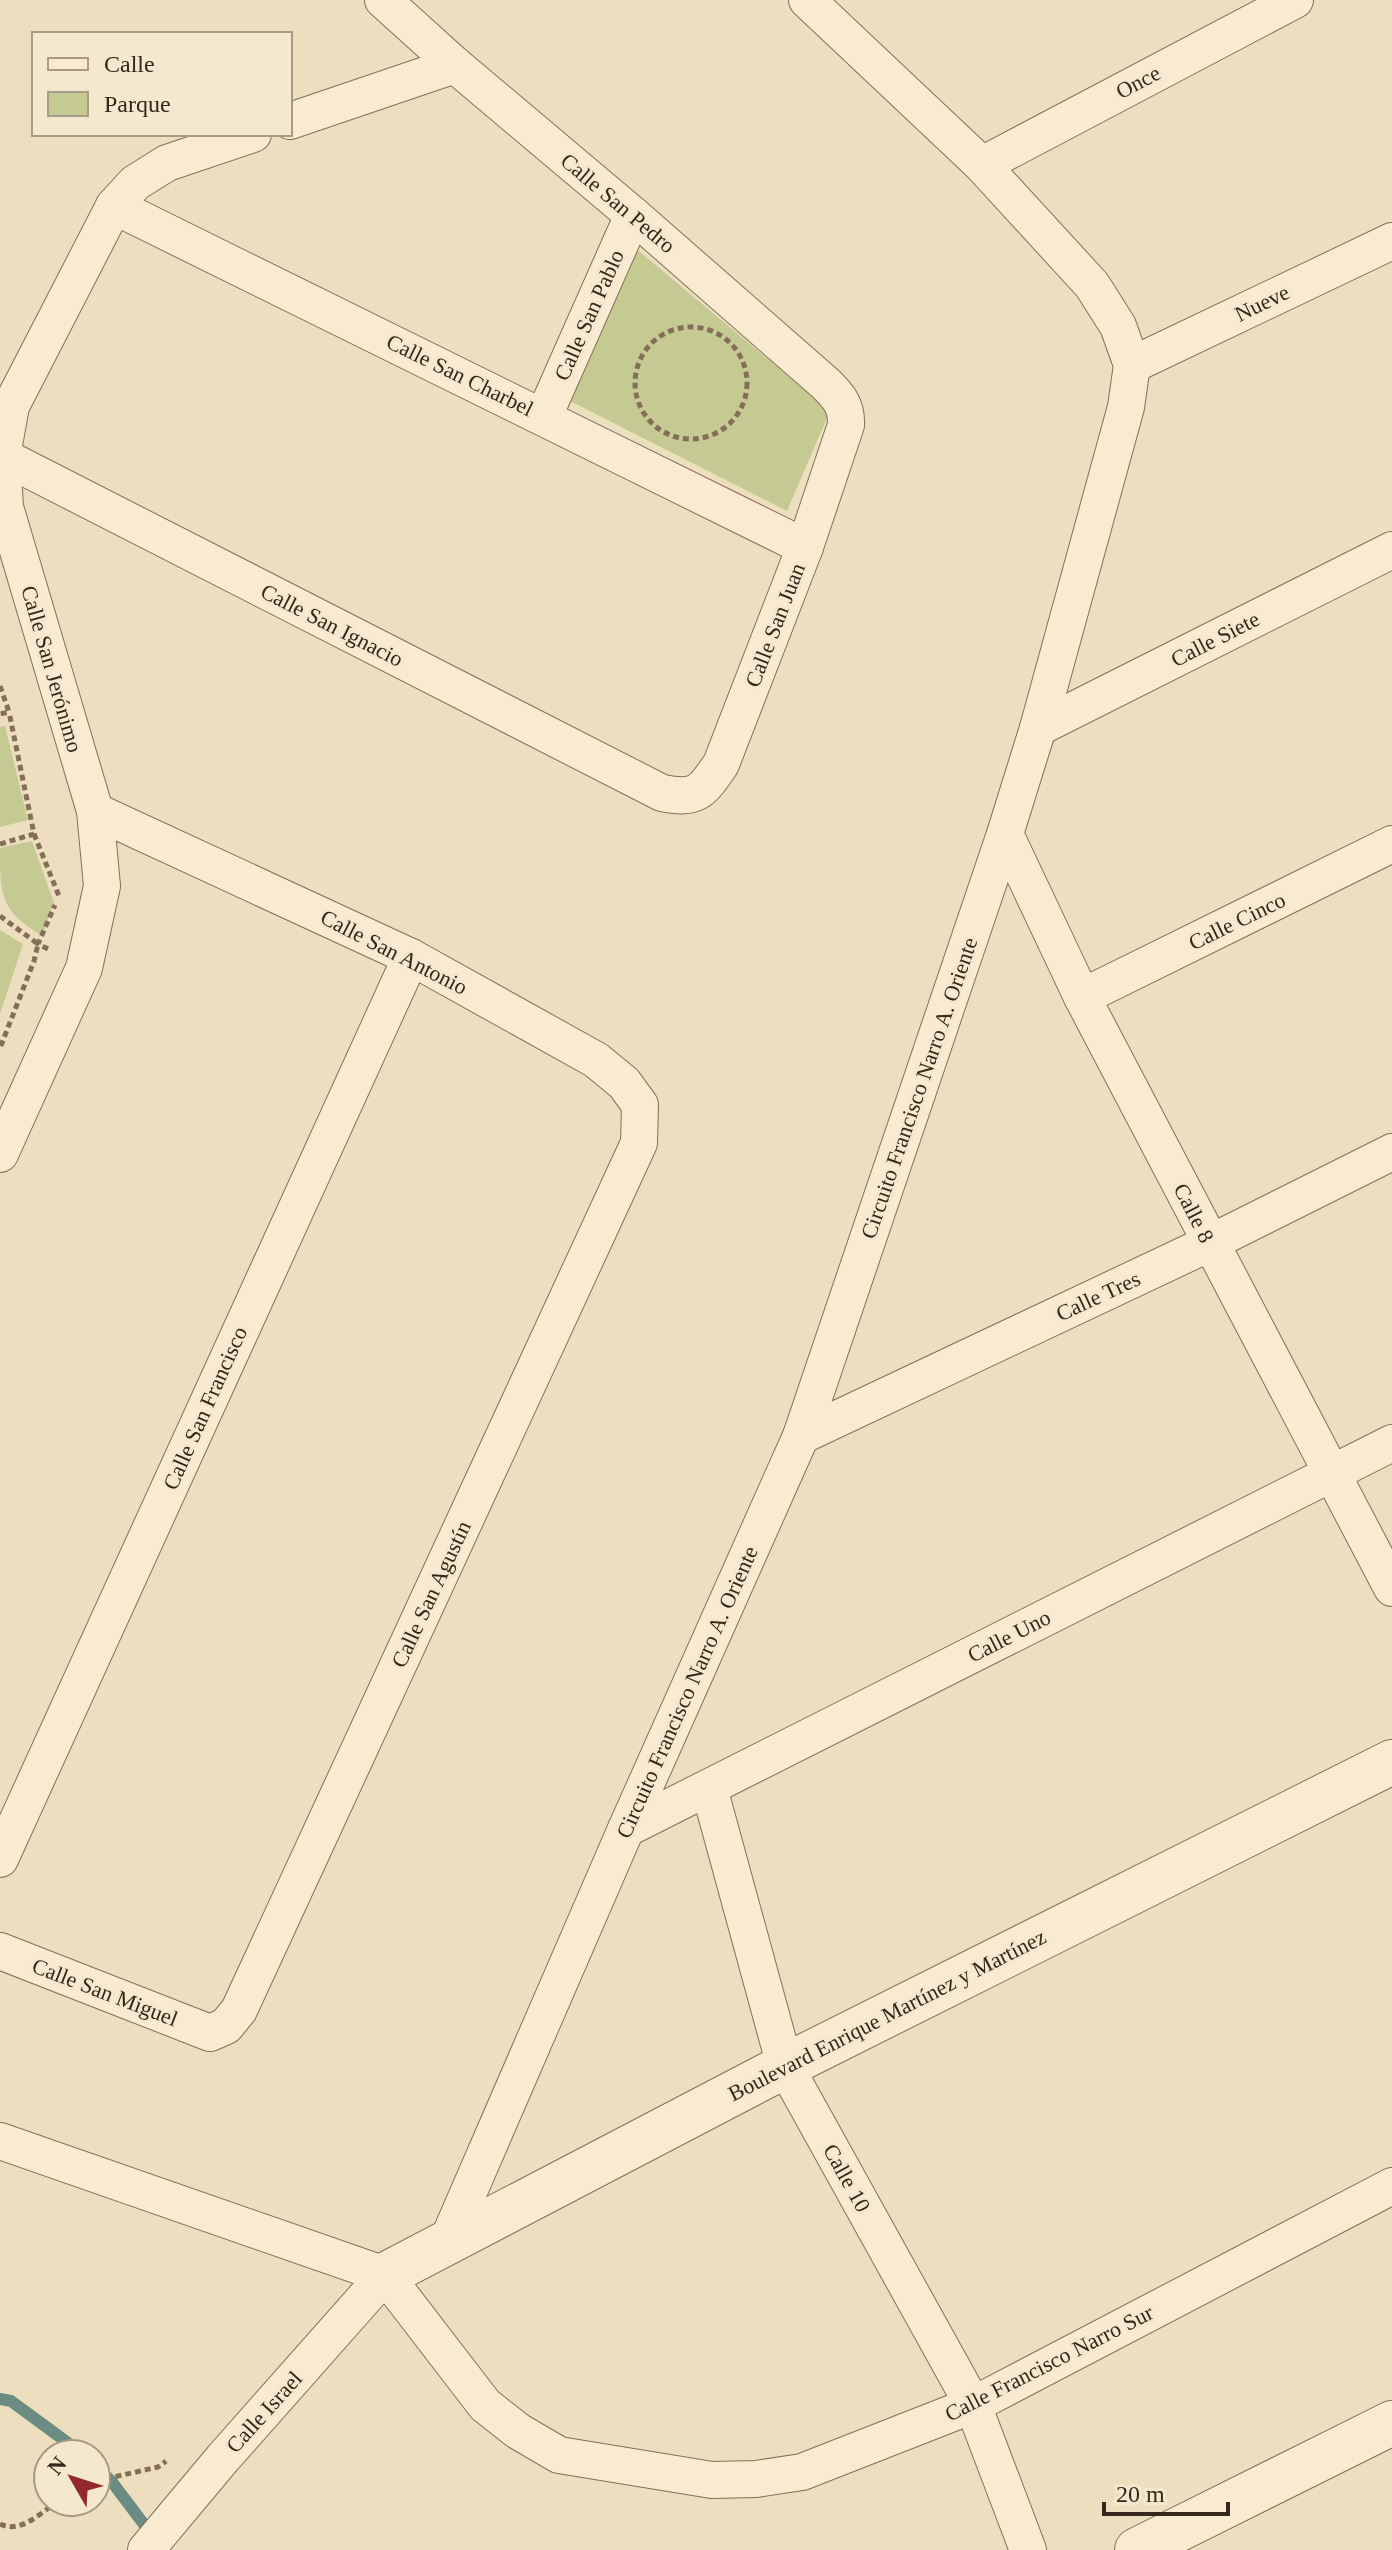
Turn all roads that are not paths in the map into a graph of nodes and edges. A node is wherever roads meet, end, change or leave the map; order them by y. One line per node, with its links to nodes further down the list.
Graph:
1 (383, 0): 4 (street, Calle San Pedro)
2 (807, 0): 7 (street, Circuito Francisco Narro A. Oriente)
3 (1295, 0): 7 (street, Once)
4 (455, 65): 5 (street); 9 (street, Calle San Pedro)
5 (292, 120)
6 (247, 136): 8 (street, Calle San Jerónimo)
7 (982, 165): 11 (street, Circuito Francisco Narro A. Oriente)
8 (114, 206): 13 (street, Calle San Charbel); 14 (street, Calle San Jerónimo)
9 (633, 215): 12 (street, Calle San Pedro); 13 (street, Calle San Pablo)
10 (1392, 241): 11 (street, Nueve)
11 (1132, 365): 17 (street, Circuito Francisco Narro A. Oriente)
12 (846, 412): 15 (street, Calle San Juan)
13 (544, 416): 15 (street, Calle San Charbel)
14 (2, 456): 18 (street, Calle San Ignacio); 19 (street, Calle San Jerónimo)
15 (805, 547): 18 (street, Calle San Juan)
16 (1392, 550): 17 (street, Calle Siete)
17 (1038, 728): 20 (street, Circuito Francisco Narro A. Oriente)
18 (662, 793)
19 (95, 811): 22 (street, Calle San Antonio); 26 (street, Calle San Jerónimo)
20 (1005, 834): 23 (street, Calle 8); 28 (street, Circuito Francisco Narro A. Oriente)
21 (1392, 844): 23 (street, Calle Cinco)
22 (411, 957): 24 (street, Calle San Antonio); 35 (street, Calle San Francisco)
23 (1082, 997): 27 (street, Calle 8)
24 (639, 1143): 37 (street, Calle San Agustín)
25 (1392, 1152): 27 (street, Calle Tres)
26 (0, 1154)
27 (1210, 1243): 28 (street, Calle Tres); 30 (street, Calle 8)
28 (801, 1436): 34 (street, Circuito Francisco Narro A. Oriente)
29 (1392, 1443): 30 (street, Calle Uno)
30 (1332, 1472): 31 (street, Calle 8); 33 (street, Calle Uno)
31 (1392, 1588)
32 (1392, 1762): 38 (street, Boulevard Enrique Martínez y Martínez)
33 (709, 1788): 34 (street, Calle Uno); 38 (street, Calle 10)
34 (626, 1829): 41 (street, Circuito Francisco Narro A. Oriente)
35 (0, 1859)
36 (0, 1951): 37 (street, Calle San Miguel)
37 (210, 2033)
38 (785, 2066): 41 (street, Boulevard Enrique Martínez y Martínez); 43 (street, Calle 10)
39 (0, 2141): 42 (street)
40 (1392, 2186): 43 (street, Calle Francisco Narro Sur)
41 (447, 2242): 42 (street, Boulevard Enrique Martínez y Martínez)
42 (385, 2275): 43 (street, Calle Francisco Narro Sur); 45 (street, Calle Israel)
43 (973, 2405): 46 (street, Calle 10)
44 (1392, 2423): 47 (street)
45 (146, 2550)
46 (1028, 2550)
47 (1137, 2550)

